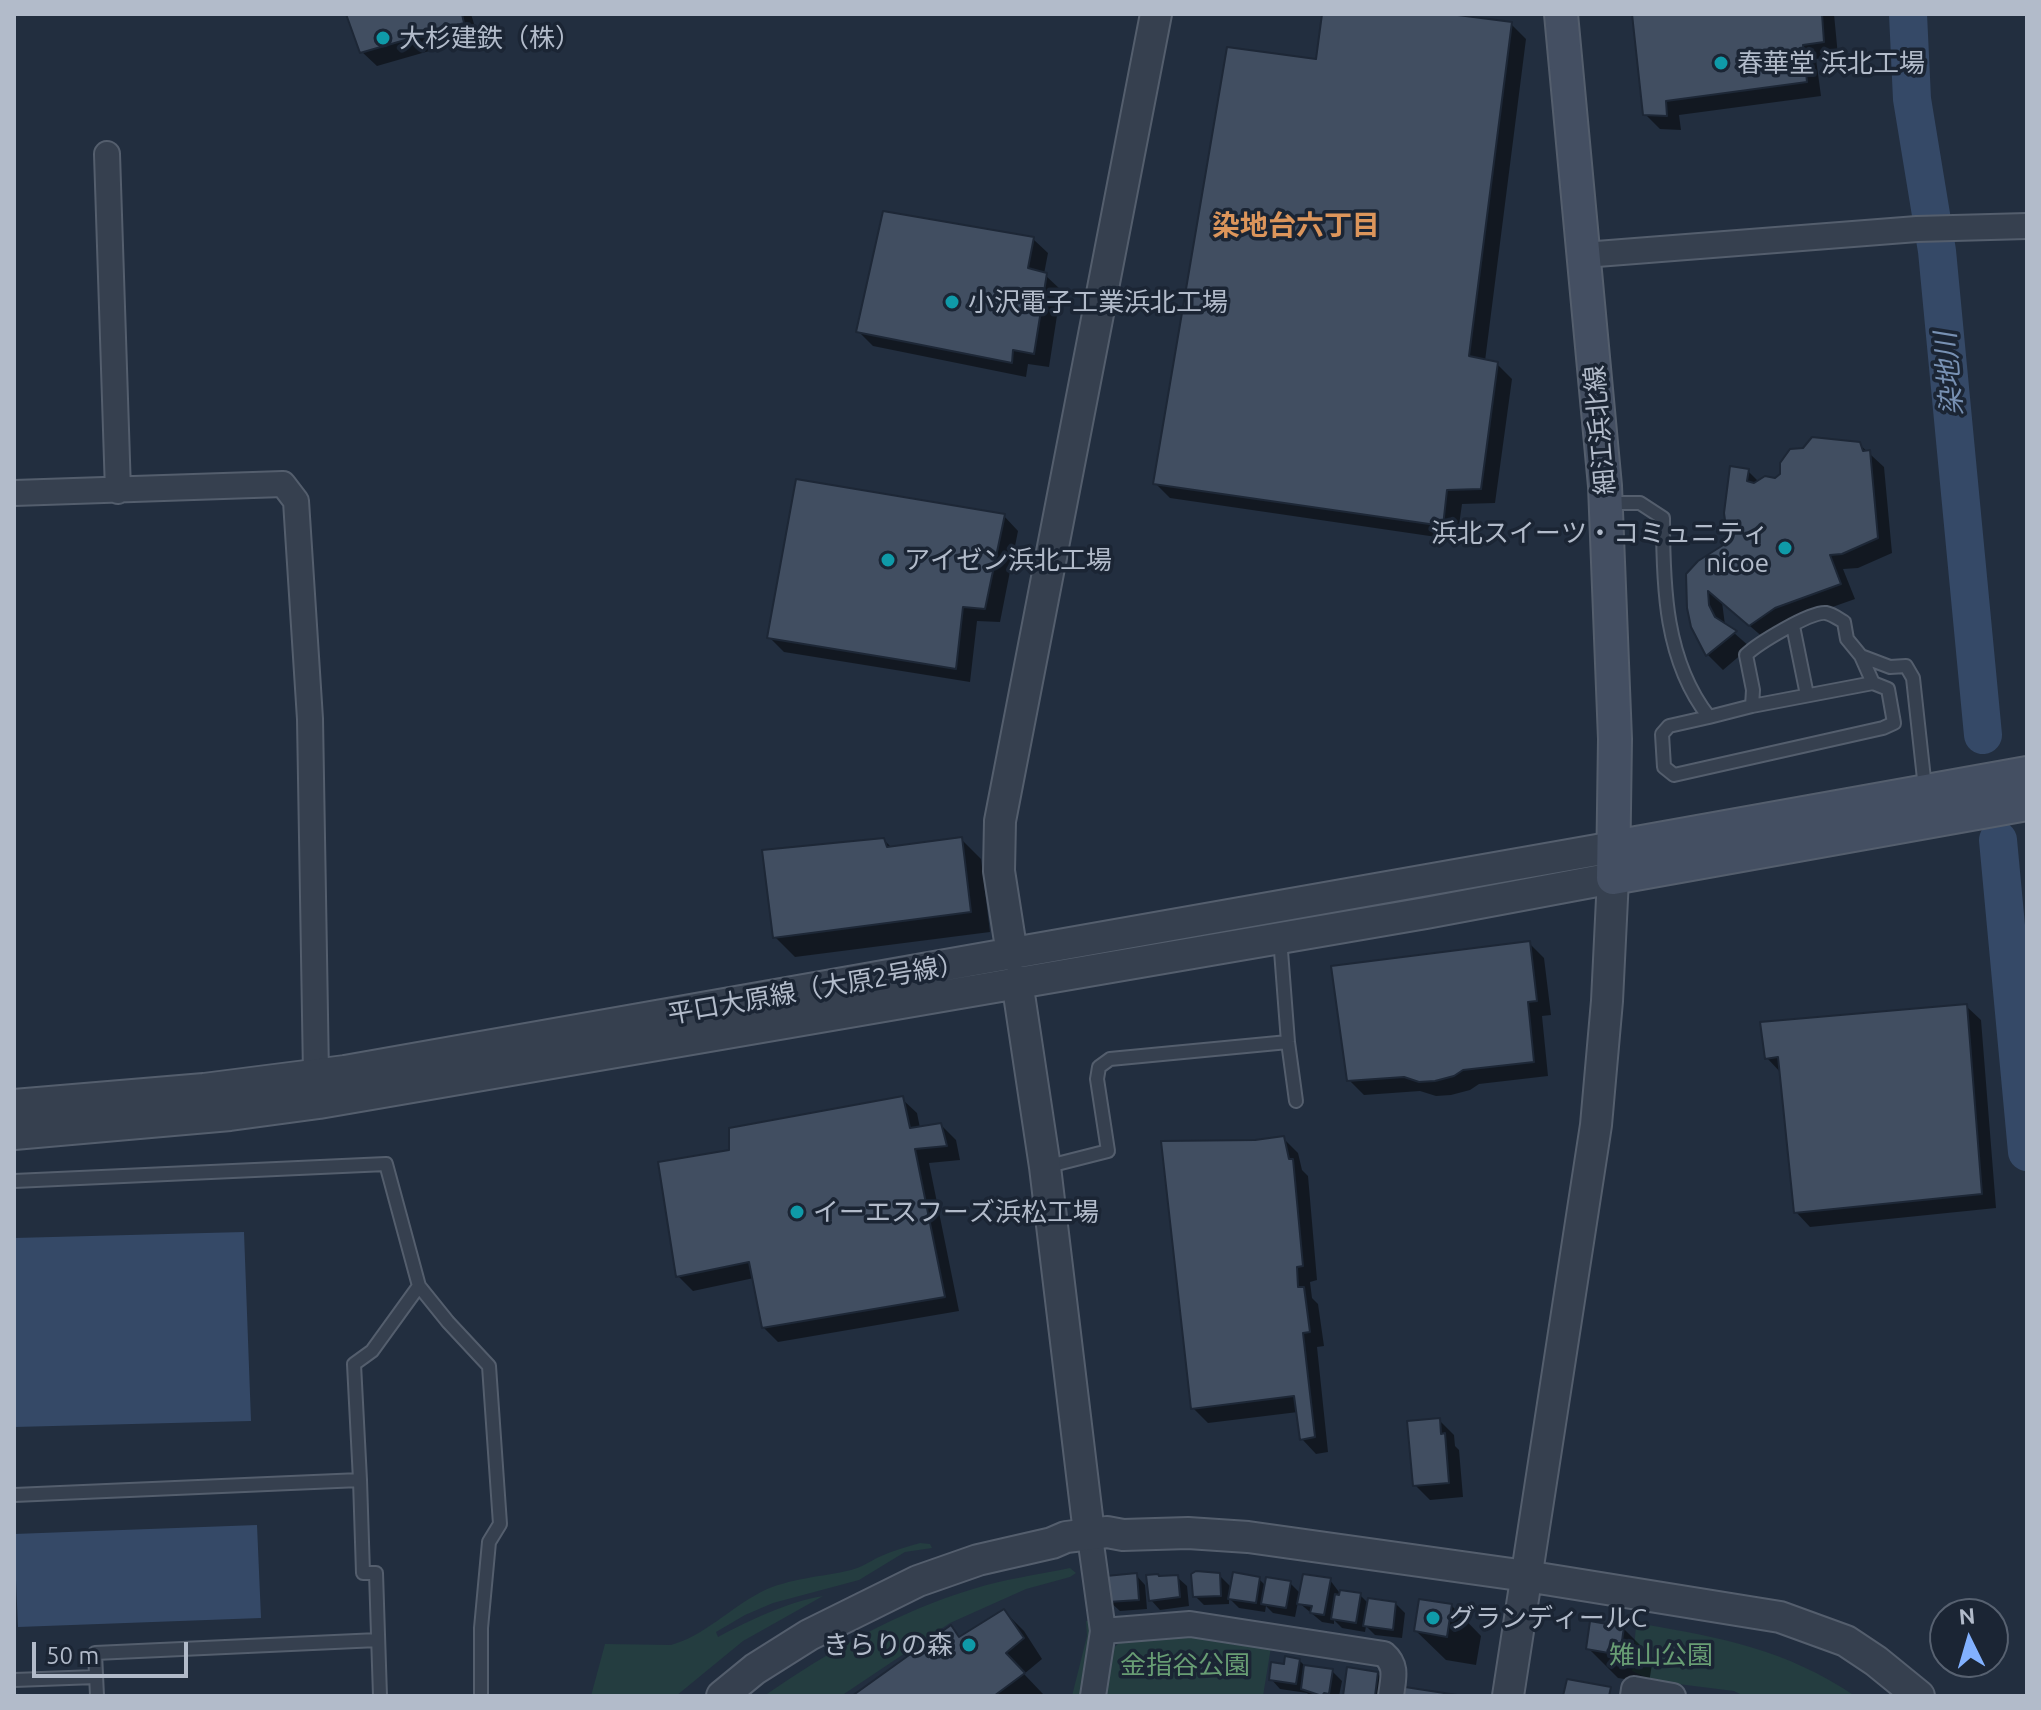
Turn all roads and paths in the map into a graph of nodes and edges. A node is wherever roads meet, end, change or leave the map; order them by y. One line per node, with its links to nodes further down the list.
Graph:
1 (1156, 14): 20 (street)
2 (1561, 14): 5 (main road, 細江浜北線)
3 (107, 154): 6 (street)
4 (2027, 226): 5 (street)
5 (1584, 255): 8 (main road, 細江浜北線)
6 (118, 491): 7 (street); 22 (street)
7 (14, 493)
8 (1606, 503): 14 (lane); 18 (main road, 細江浜北線)
9 (1793, 626): 10 (lane); 12 (lane); 13 (lane)
10 (1861, 656): 11 (lane); 16 (lane)
11 (1873, 683): 12 (lane); 14 (lane)
12 (1807, 695): 13 (lane)
13 (1752, 706): 14 (lane)
14 (1709, 717)
15 (2018, 790): 17 (main road)
16 (1925, 792): 17 (main road); 18 (main road)
17 (1976, 797): 18 (main road)
18 (1614, 862): 19 (street, 平口大原線（大原2号線）); 20 (street, 平口大原線（大原2号線）); 32 (street)
19 (1280, 938): 20 (street, 平口大原線（大原2号線）); 21 (lane)
20 (1015, 968): 22 (street, 平口大原線（大原2号線）); 25 (street, 平口大原線（大原2号線）); 26 (street)
21 (1288, 1042): 23 (lane); 26 (lane)
22 (316, 1074): 24 (street, 平口大原線（大原2号線）)
23 (1296, 1101)
24 (14, 1105)
25 (14, 1134)
26 (1045, 1167): 31 (street)
27 (14, 1181): 28 (lane)
28 (419, 1286): 29 (lane); 39 (lane)
29 (360, 1480): 30 (lane); 34 (lane)
30 (14, 1495)
31 (1090, 1539): 32 (street); 33 (street); 40 (street)
32 (1526, 1576): 43 (street); 46 (street)
33 (1103, 1631): 41 (street); 42 (street)
34 (378, 1640): 35 (lane); 38 (lane)
35 (96, 1677): 36 (lane); 37 (lane)
36 (14, 1680)
37 (97, 1696)
38 (380, 1696)
39 (481, 1696)
40 (722, 1696)
41 (1093, 1696)
42 (1391, 1696)
43 (1508, 1696)
44 (1633, 1696): 45 (street)
45 (1673, 1696)
46 (1919, 1696)

